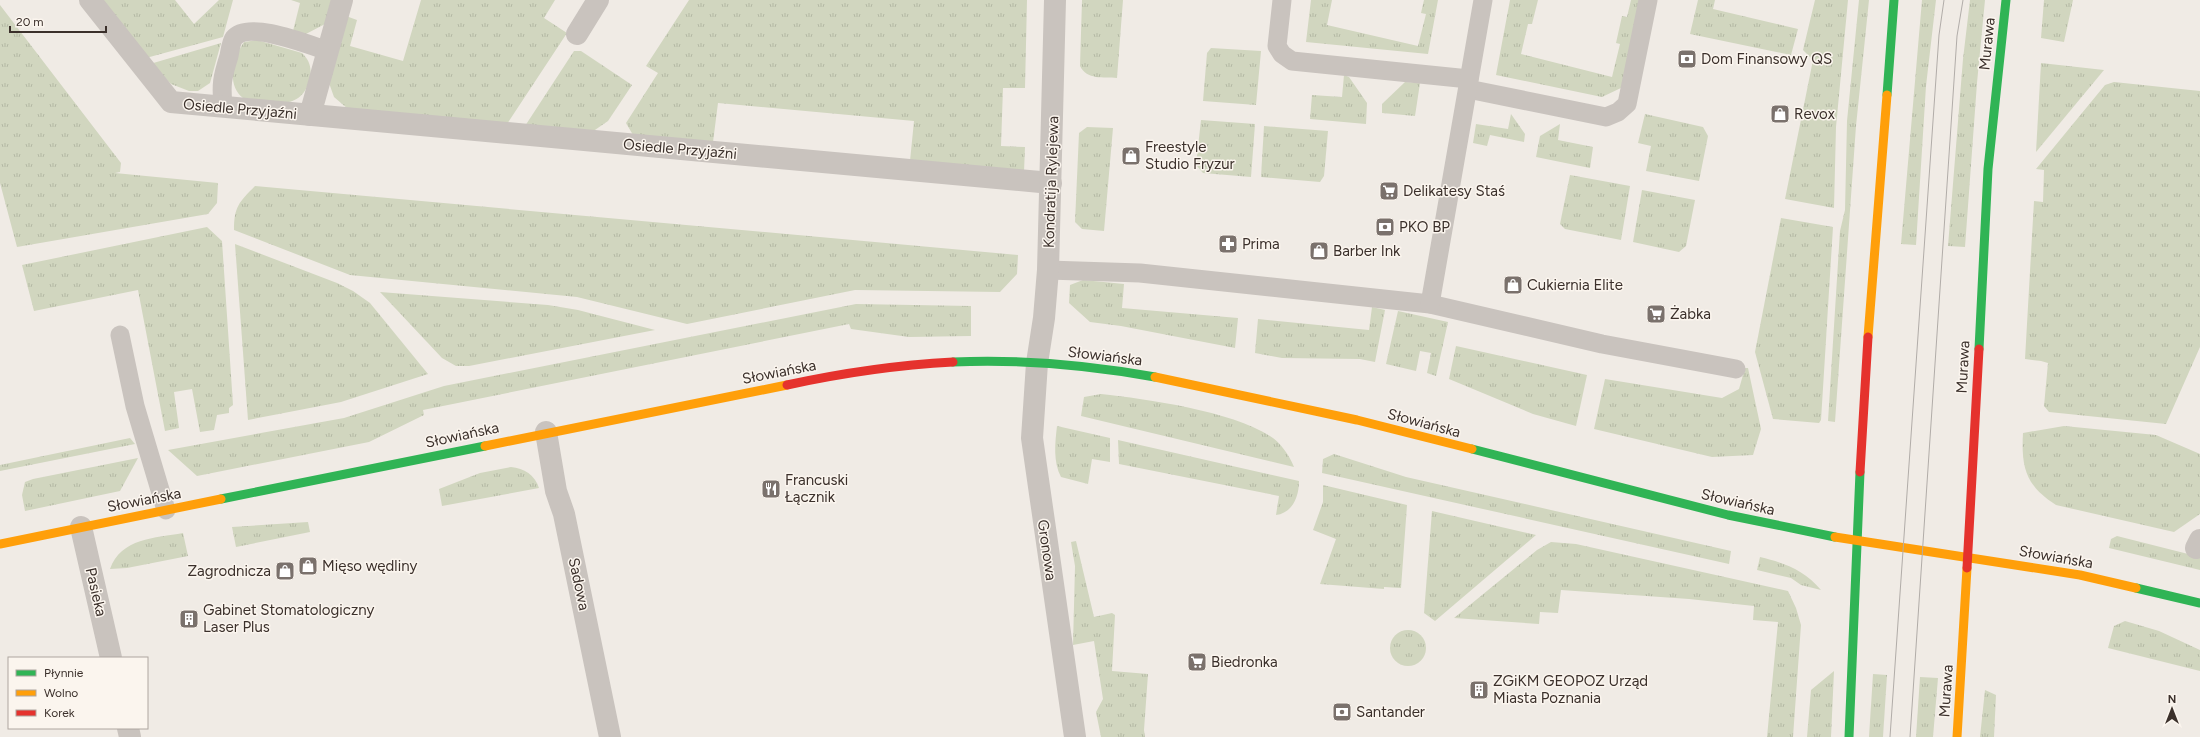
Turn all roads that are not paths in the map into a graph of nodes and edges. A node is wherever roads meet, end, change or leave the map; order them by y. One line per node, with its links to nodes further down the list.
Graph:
1 (90, 0): 13 (street, Osiedle Przyjaźni)
2 (342, 0): 11 (street, Osiedle Przyjaźni)
3 (598, 0): 10 (street)
4 (1055, 0): 15 (street, Kondratija Rylejewa)
5 (1282, 0): 12 (lane)
6 (1483, 0): 12 (lane)
7 (1648, 0): 12 (lane)
8 (1894, 0): 24 (street)
9 (2006, 0): 26 (street, Murawa)
10 (577, 34)
11 (328, 51): 13 (lane); 14 (street, Osiedle Przyjaźni)
12 (1468, 84): 17 (lane)
13 (223, 107): 14 (street, Osiedle Przyjaźni)
14 (310, 115): 15 (street, Osiedle Przyjaźni)
15 (1050, 182): 16 (street, Kondratija Rylejewa)
16 (1048, 270): 17 (lane); 19 (street, Kondratija Rylejewa)
17 (1430, 304): 20 (lane)
18 (120, 335): 22 (lane)
19 (1037, 363): 21 (street, Słowiańska); 24 (street, Słowiańska); 30 (street, Gronowa)
20 (1736, 369)
21 (546, 432): 22 (street, Słowiańska); 29 (street, Sadowa)
22 (166, 510): 23 (street, Słowiańska)
23 (80, 527): 25 (street, Słowiańska); 28 (street, Pasieka)
24 (1857, 541): 26 (street, Słowiańska); 31 (street)
25 (0, 544)
26 (1967, 556): 27 (street, Słowiańska); 32 (street, Murawa)
27 (2200, 603)
28 (111, 657)
29 (610, 737)
30 (1075, 737)
31 (1848, 737)
32 (1957, 737)

